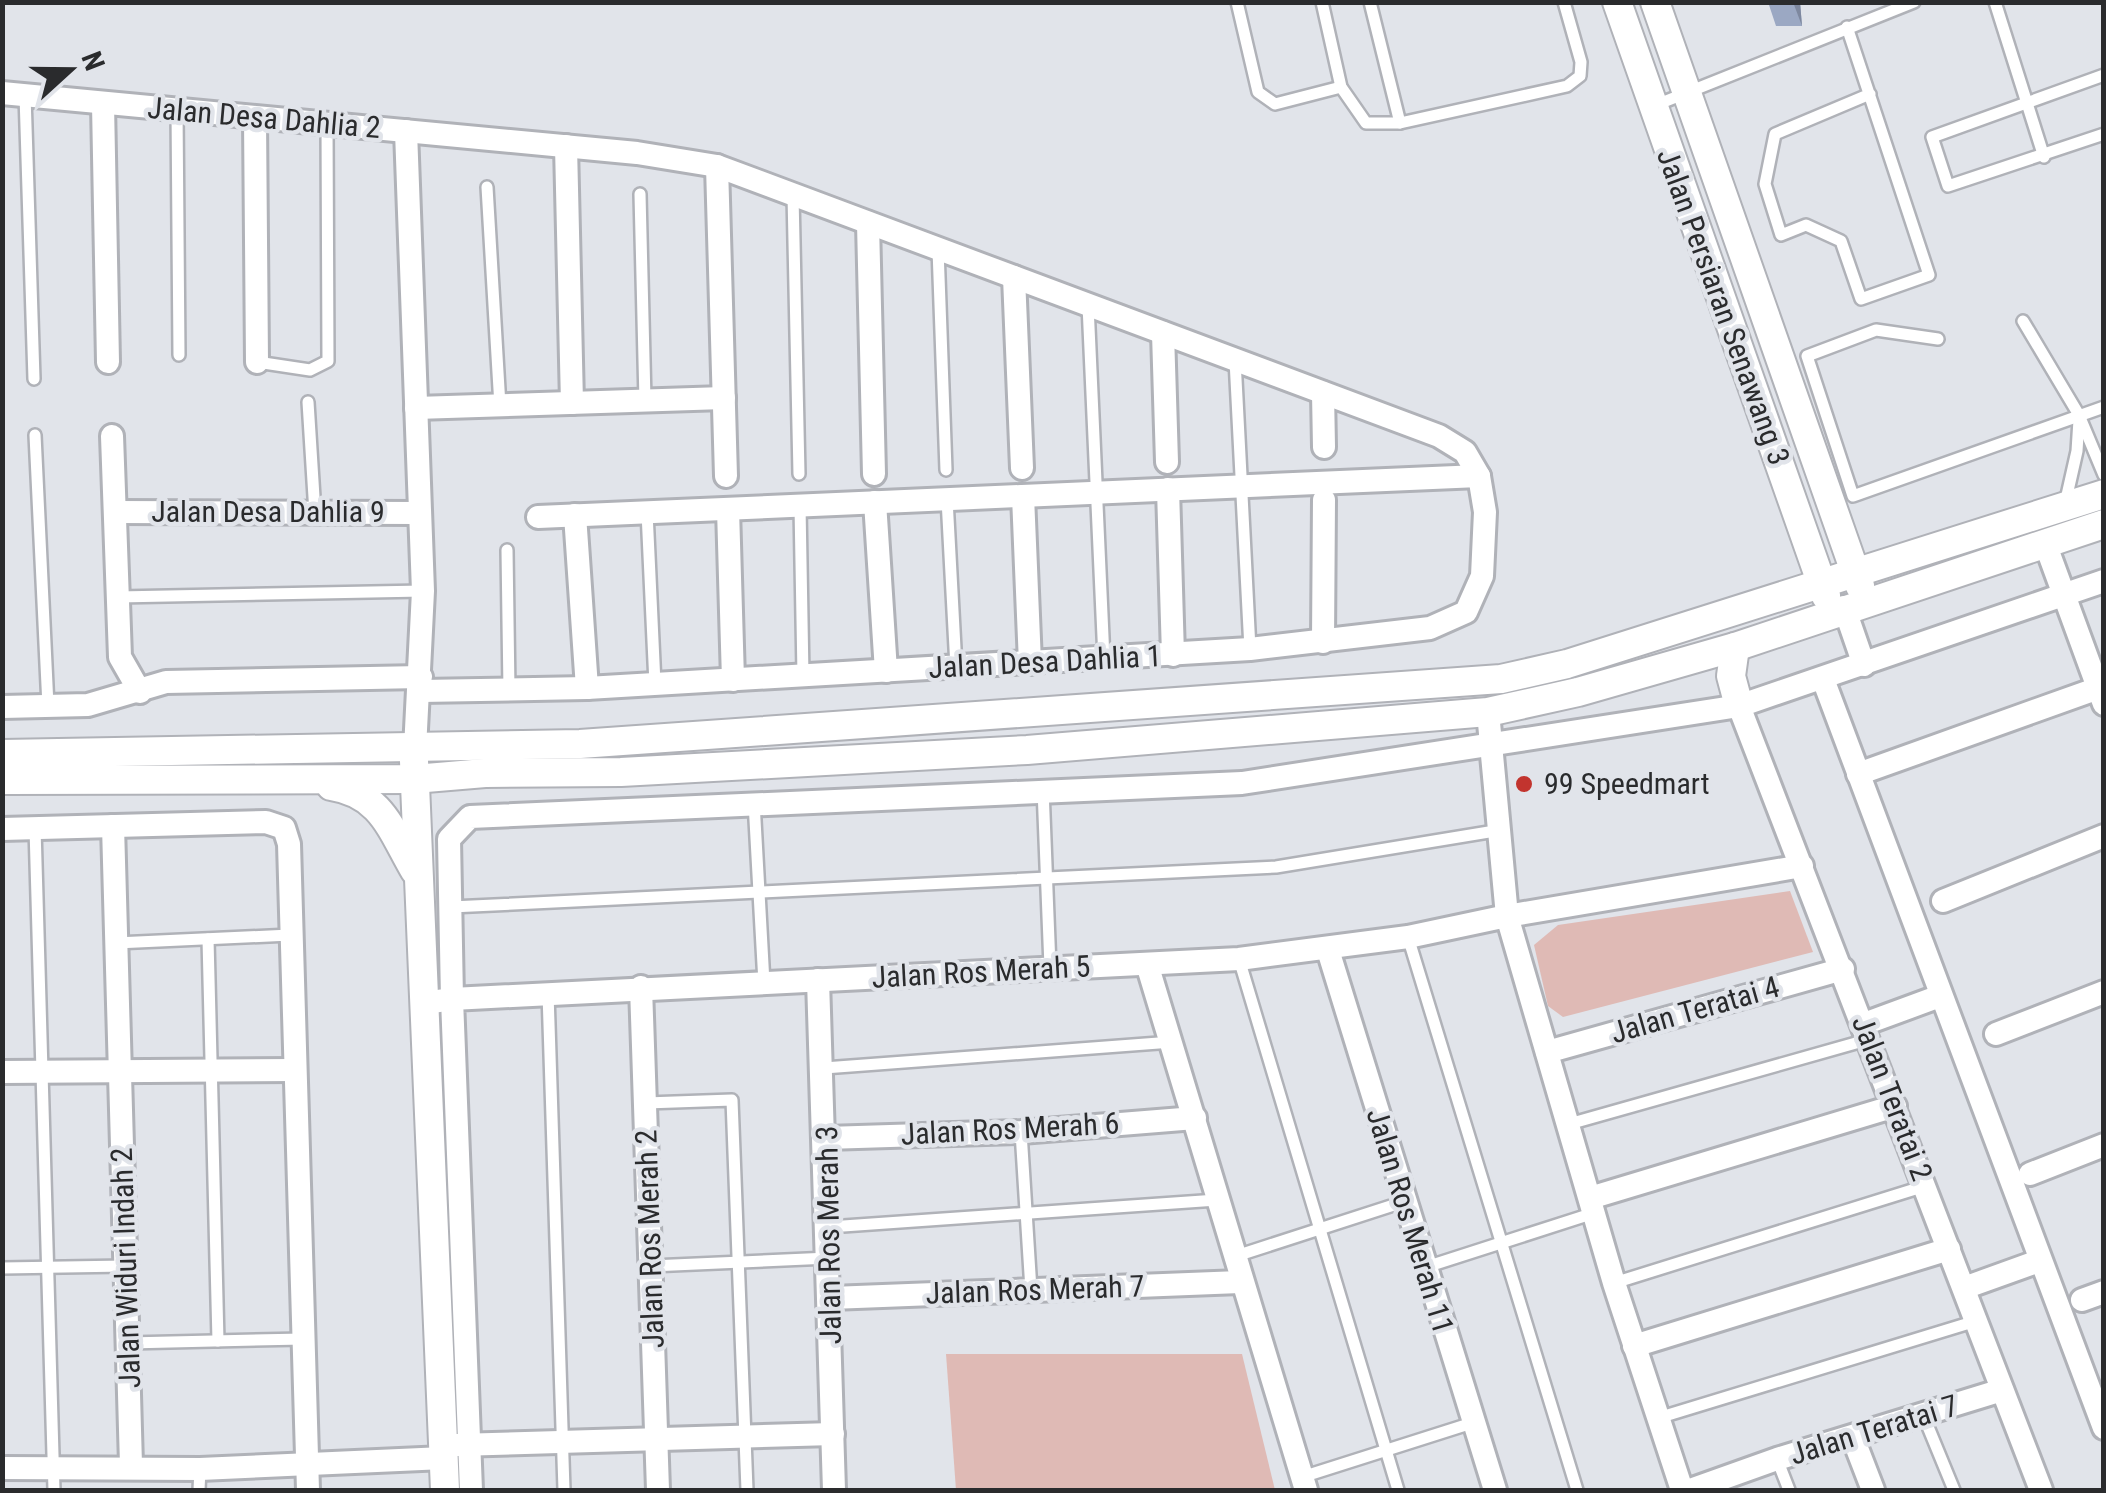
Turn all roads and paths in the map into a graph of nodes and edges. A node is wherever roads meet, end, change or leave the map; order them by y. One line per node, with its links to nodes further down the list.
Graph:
1 (1237, 2): 11 (lane)
2 (1322, 2): 11 (lane)
3 (1370, 2): 21 (lane)
4 (1564, 2): 21 (lane)
5 (1618, 2): 17 (street, Jalan Persiaran Senawang 3)
6 (1655, 2): 12 (street, Jalan Persiaran Senawang 3)
7 (1914, 2): 9 (lane)
8 (1995, 2): 16 (lane)
9 (1847, 28): 12 (lane); 14 (lane)
10 (2104, 75): 16 (lane)
11 (1340, 87): 21 (lane)
12 (1686, 92): 17 (lane); 82 (street, Jalan Persiaran Senawang 3)
13 (14, 94): 15 (street, Jalan Desa Dahlia 2); 41 (lane)
14 (1870, 94): 14 (lane)
15 (103, 104): 18 (street, Jalan Desa Dahlia 2); 39 (street)
16 (2028, 104): 25 (lane); 25 (lane)
17 (1652, 107): 83 (street, Jalan Persiaran Senawang 3)
18 (177, 110): 19 (street, Jalan Desa Dahlia 2); 37 (lane)
19 (255, 118): 20 (street, Jalan Desa Dahlia 2); 40 (street)
20 (326, 123): 22 (street, Jalan Desa Dahlia 2); 40 (lane)
21 (1400, 123)
22 (406, 131): 24 (street, Jalan Desa Dahlia 2); 49 (street)
23 (2104, 134): 25 (lane)
24 (566, 146): 26 (street, Jalan Desa Dahlia 2); 46 (street)
25 (2044, 157)
26 (717, 166): 29 (street, Jalan Desa Dahlia 2); 43 (street)
27 (487, 187): 47 (lane)
28 (640, 194): 44 (lane)
29 (794, 195): 30 (street, Jalan Desa Dahlia 2); 57 (lane)
30 (868, 222): 31 (street, Jalan Desa Dahlia 2); 58 (street)
31 (938, 249): 32 (street, Jalan Desa Dahlia 2); 56 (lane)
32 (1014, 277): 33 (street, Jalan Desa Dahlia 2); 55 (street)
33 (1088, 305): 35 (street, Jalan Desa Dahlia 2); 64 (lane)
34 (2023, 320): 50 (lane)
35 (1163, 333): 38 (street, Jalan Desa Dahlia 2); 54 (street)
36 (1938, 339): 50 (lane)
37 (179, 356)
38 (1235, 360): 42 (street, Jalan Desa Dahlia 2); 62 (lane)
39 (108, 362)
40 (257, 362)
41 (34, 379)
42 (1324, 393): 53 (street); 61 (street, Jalan Desa Dahlia 2)
43 (724, 398): 44 (street); 60 (street)
44 (645, 401): 46 (street)
45 (308, 402): 75 (lane)
46 (572, 403): 47 (street)
47 (500, 406): 49 (street)
48 (2104, 407): 50 (lane)
49 (416, 408): 76 (street)
50 (2079, 415): 59 (lane); 71 (lane)
51 (35, 435): 107 (lane)
52 (112, 436): 73 (street)
53 (1324, 447)
54 (1167, 462)
55 (1022, 468)
56 (946, 470)
57 (799, 474)
58 (874, 474)
59 (2104, 475)
60 (726, 476)
61 (1479, 476): 62 (street); 89 (street, Jalan Desa Dahlia 1)
62 (1242, 486): 63 (street); 91 (lane)
63 (1168, 490): 64 (street); 92 (street)
64 (1094, 492): 66 (street); 93 (lane)
65 (2104, 494): 71 (street)
66 (1023, 496): 67 (street); 94 (street)
67 (947, 499): 69 (street); 96 (lane)
68 (1324, 500): 89 (street)
69 (875, 502): 70 (street); 97 (street)
70 (800, 506): 72 (street); 98 (lane)
71 (2064, 508): 82 (street)
72 (728, 509): 74 (street); 100 (street)
73 (115, 512): 75 (street, Jalan Desa Dahlia 9); 86 (street)
74 (647, 512): 77 (street); 102 (lane)
75 (315, 513): 76 (street, Jalan Desa Dahlia 9)
76 (420, 513): 85 (street)
77 (575, 515): 78 (street); 103 (street)
78 (538, 517)
79 (2104, 524): 80 (street)
80 (2045, 544): 87 (street); 88 (street)
81 (507, 550): 104 (lane)
82 (1855, 570): 83 (street); 88 (street, Jalan Persiaran Senawang 3)
83 (1820, 580): 88 (street, Jalan Persiaran Senawang 3); 112 (street)
84 (2104, 582): 87 (street)
85 (423, 591): 86 (lane); 101 (street)
86 (118, 597): 105 (street)
87 (2063, 597): 95 (street); 106 (street)
88 (1847, 606): 90 (street); 95 (street)
89 (1323, 642): 91 (street, Jalan Desa Dahlia 1)
90 (1735, 647): 108 (street); 110 (street)
91 (1250, 649): 92 (street, Jalan Desa Dahlia 1)
92 (1173, 655): 93 (street, Jalan Desa Dahlia 1)
93 (1104, 660): 94 (street, Jalan Desa Dahlia 1)
94 (1030, 664): 96 (street, Jalan Desa Dahlia 1)
95 (1864, 665): 99 (street)
96 (956, 668): 97 (street, Jalan Desa Dahlia 1)
97 (886, 671): 98 (street, Jalan Desa Dahlia 1)
98 (804, 676): 100 (street, Jalan Desa Dahlia 1)
99 (1822, 679): 108 (street); 115 (street)
100 (733, 680): 102 (street, Jalan Desa Dahlia 1)
101 (421, 684): 104 (street, Jalan Desa Dahlia 1); 105 (street, Jalan Desa Dahlia 1); 112 (street)
102 (655, 684): 103 (street, Jalan Desa Dahlia 1)
103 (587, 688): 104 (street, Jalan Desa Dahlia 1)
104 (509, 691)
105 (140, 692): 107 (street)
106 (2102, 693): 115 (street)
107 (48, 706): 109 (street)
108 (1739, 706): 111 (street); 126 (street, Jalan Teratai 2)
109 (2, 707)
110 (1488, 712): 111 (street); 114 (street)
111 (1494, 746): 119 (street); 124 (street)
112 (415, 749): 113 (street); 117 (street)
113 (2, 754)
114 (485, 773): 117 (street); 127 (street)
115 (1858, 774): 147 (street)
116 (283, 778): 117 (street); 118 (street); 127 (street)
117 (414, 778): 127 (street)
118 (2, 780)
119 (1043, 789): 120 (street); 128 (lane)
120 (754, 802): 129 (lane); 131 (street)
121 (113, 826): 123 (street); 133 (street); 136 (street, Jalan Widuri Indah 2)
122 (2, 828): 123 (street)
123 (35, 828): 158 (lane)
124 (1501, 830): 128 (lane); 132 (street)
125 (2104, 836): 130 (street)
126 (1802, 866): 132 (street, Jalan Ros Merah 5); 141 (street, Jalan Teratai 2)
127 (416, 872): 148 (street)
128 (1047, 881): 129 (lane); 140 (lane)
129 (759, 895): 131 (lane); 143 (lane)
130 (1943, 901)
131 (451, 907): 148 (street)
132 (1507, 916): 134 (street, Jalan Ros Merah 5); 152 (street)
133 (290, 936): 135 (lane); 155 (street)
134 (1408, 938): 137 (street, Jalan Ros Merah 5); 174 (lane)
135 (208, 939): 136 (lane); 154 (lane)
136 (116, 943): 156 (street, Jalan Widuri Indah 2)
137 (1328, 950): 138 (street, Jalan Ros Merah 5); 169 (street, Jalan Ros Merah 11)
138 (1239, 959): 139 (street, Jalan Ros Merah 5); 173 (lane)
139 (1147, 964): 140 (street, Jalan Ros Merah 5); 151 (street)
140 (1050, 966): 142 (street, Jalan Ros Merah 5)
141 (1843, 968): 149 (street, Jalan Teratai 2); 152 (street, Jalan Teratai 4)
142 (818, 980): 143 (street, Jalan Ros Merah 5); 153 (street, Jalan Ros Merah 3)
143 (764, 983): 144 (street, Jalan Ros Merah 5)
144 (642, 987): 146 (street, Jalan Ros Merah 5); 159 (street, Jalan Ros Merah 2)
145 (2104, 992): 150 (street)
146 (548, 994): 148 (street, Jalan Ros Merah 5); 204 (lane)
147 (1940, 996): 149 (street); 178 (street)
148 (438, 1001): 205 (street)
149 (1867, 1031): 160 (street, Jalan Teratai 2); 162 (lane)
150 (1996, 1034)
151 (1172, 1042): 153 (lane); 161 (street)
152 (1548, 1052): 162 (street)
153 (824, 1068): 164 (street, Jalan Ros Merah 3)
154 (211, 1070): 155 (street); 156 (street); 192 (lane)
155 (294, 1070): 191 (street)
156 (120, 1071): 158 (street); 180 (street, Jalan Widuri Indah 2)
157 (2, 1072): 158 (street)
158 (42, 1072): 182 (lane)
159 (646, 1103): 179 (lane); 181 (street, Jalan Ros Merah 2)
160 (1896, 1106): 167 (street, Jalan Teratai 2); 170 (street)
161 (1194, 1118): 163 (street, Jalan Ros Merah 6); 168 (street)
162 (1569, 1124): 170 (street)
163 (1021, 1132): 164 (street, Jalan Ros Merah 6); 171 (lane)
164 (826, 1138): 172 (street, Jalan Ros Merah 3)
165 (2104, 1145): 166 (street)
166 (2030, 1174)
167 (1925, 1186): 175 (street, Jalan Teratai 2); 186 (lane)
168 (1217, 1200): 171 (lane); 176 (street)
169 (1403, 1202): 173 (lane); 183 (street, Jalan Ros Merah 11)
170 (1592, 1205): 174 (lane); 186 (street)
171 (1024, 1216): 172 (lane); 188 (lane)
172 (828, 1227): 177 (street, Jalan Ros Merah 3)
173 (1319, 1229): 176 (lane); 206 (lane)
174 (1501, 1242): 183 (lane); 223 (lane)
175 (1949, 1249): 187 (street, Jalan Teratai 2); 194 (street)
176 (1233, 1256): 185 (street)
177 (830, 1258): 179 (lane); 189 (street, Jalan Ros Merah 3)
178 (2039, 1261): 187 (street); 199 (street)
179 (738, 1262): 181 (lane); 201 (lane)
180 (126, 1266): 182 (lane); 193 (street, Jalan Widuri Indah 2)
181 (651, 1266): 203 (street, Jalan Ros Merah 2)
182 (48, 1267): 184 (lane); 211 (lane)
183 (1424, 1267): 198 (street, Jalan Ros Merah 11)
184 (2, 1268)
185 (1240, 1282): 188 (street, Jalan Ros Merah 7); 213 (street)
186 (1614, 1283): 194 (street)
187 (1964, 1288): 190 (street, Jalan Teratai 2)
188 (1030, 1290): 189 (street, Jalan Ros Merah 7)
189 (831, 1298): 200 (street, Jalan Ros Merah 3)
190 (1976, 1321): 195 (street, Jalan Teratai 2); 197 (lane)
191 (302, 1339): 192 (lane); 209 (street)
192 (218, 1341): 193 (lane)
193 (128, 1343): 208 (street, Jalan Widuri Indah 2)
194 (1634, 1346): 197 (street)
195 (2002, 1390): 196 (street, Jalan Teratai 7); 229 (street, Jalan Teratai 2)
196 (1924, 1416): 202 (street, Jalan Teratai 7); 228 (lane)
197 (1658, 1418): 224 (street)
198 (1472, 1423): 206 (lane); 222 (street, Jalan Ros Merah 11)
199 (2104, 1428)
200 (833, 1434): 201 (street); 220 (street, Jalan Ros Merah 3)
201 (745, 1437): 203 (street); 219 (lane)
202 (1853, 1438): 207 (street, Jalan Teratai 7); 227 (street)
203 (656, 1440): 204 (street); 218 (street, Jalan Ros Merah 2)
204 (562, 1443): 205 (street); 217 (lane)
205 (453, 1450): 209 (street); 215 (street); 216 (street)
206 (1385, 1451): 213 (lane); 221 (lane)
207 (1777, 1459): 225 (street, Jalan Teratai 7); 226 (lane)
208 (131, 1466): 211 (street); 212 (street)
209 (309, 1466): 212 (street); 214 (street)
210 (2, 1468): 211 (street)
211 (54, 1479)
212 (199, 1480)
213 (1304, 1484)
214 (308, 1490)
215 (445, 1490)
216 (472, 1490)
217 (564, 1490)
218 (658, 1490)
219 (747, 1490)
220 (834, 1490)
221 (1398, 1490)
222 (1495, 1490)
223 (1577, 1490)
224 (1682, 1490)
225 (1690, 1490)
226 (1789, 1490)
227 (1872, 1490)
228 (1954, 1490)
229 (2041, 1490)

